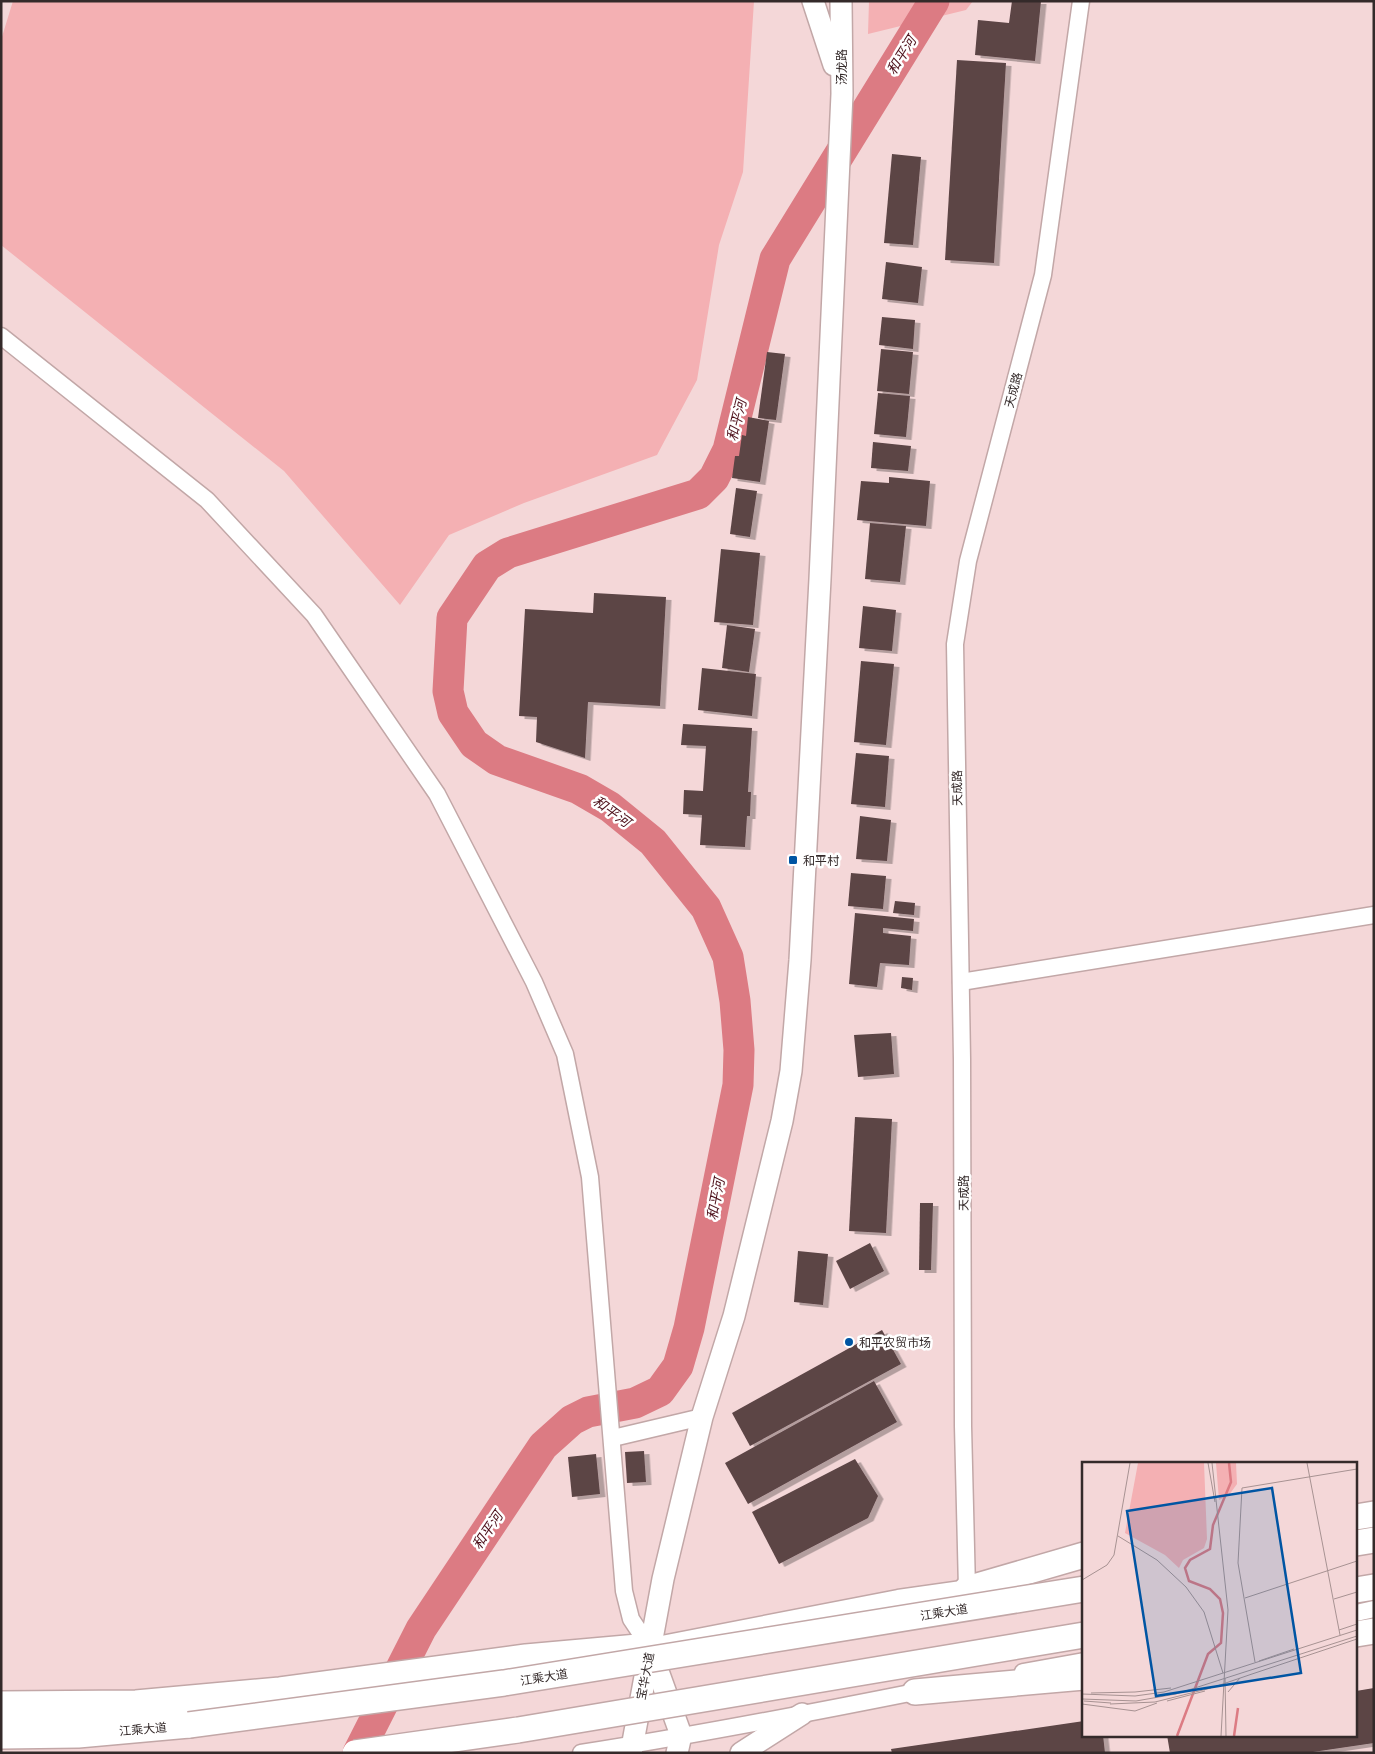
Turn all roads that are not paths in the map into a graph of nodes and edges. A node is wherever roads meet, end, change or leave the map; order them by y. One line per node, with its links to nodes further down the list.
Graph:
1 (813, 1): 4 (main road, 汤龙路)
2 (841, 1): 4 (main road, 汤龙路)
3 (1081, 1): 7 (street, 天成路)
4 (842, 94): 8 (main road)
5 (1, 336): 9 (street)
6 (1374, 915): 7 (street)
7 (961, 982): 19 (street, 天成路)
8 (702, 1417): 9 (street); 27 (main road)
9 (612, 1430): 27 (street)
10 (1374, 1514): 11 (highway)
11 (1358, 1517)
12 (1374, 1520): 13 (street)
13 (1358, 1522)
14 (1374, 1540): 15 (highway)
15 (1358, 1543)
16 (1082, 1556): 19 (highway)
17 (1082, 1568): 19 (street)
18 (1374, 1588): 21 (highway)
19 (967, 1589): 27 (street)
20 (1082, 1589): 35 (highway, 江乘大道, bridge)
21 (1358, 1590)
22 (1374, 1609): 23 (street)
23 (1358, 1612)
24 (1374, 1631): 25 (highway)
25 (1358, 1634)
26 (1082, 1635): 38 (highway, bridge)
27 (649, 1646): 29 (highway); 36 (main road, 宝华大道); 37 (main road, 宝华大道)
28 (1082, 1661): 31 (street)
29 (426, 1676): 32 (highway); 34 (street)
30 (1082, 1677): 31 (highway)
31 (915, 1692): 33 (street)
32 (1, 1704)
33 (802, 1714): 36 (street); 40 (main road)
34 (1, 1723)
35 (1, 1736)
36 (679, 1744): 37 (street)
37 (631, 1749): 39 (street)
38 (355, 1753)
39 (581, 1753)
40 (741, 1753)

